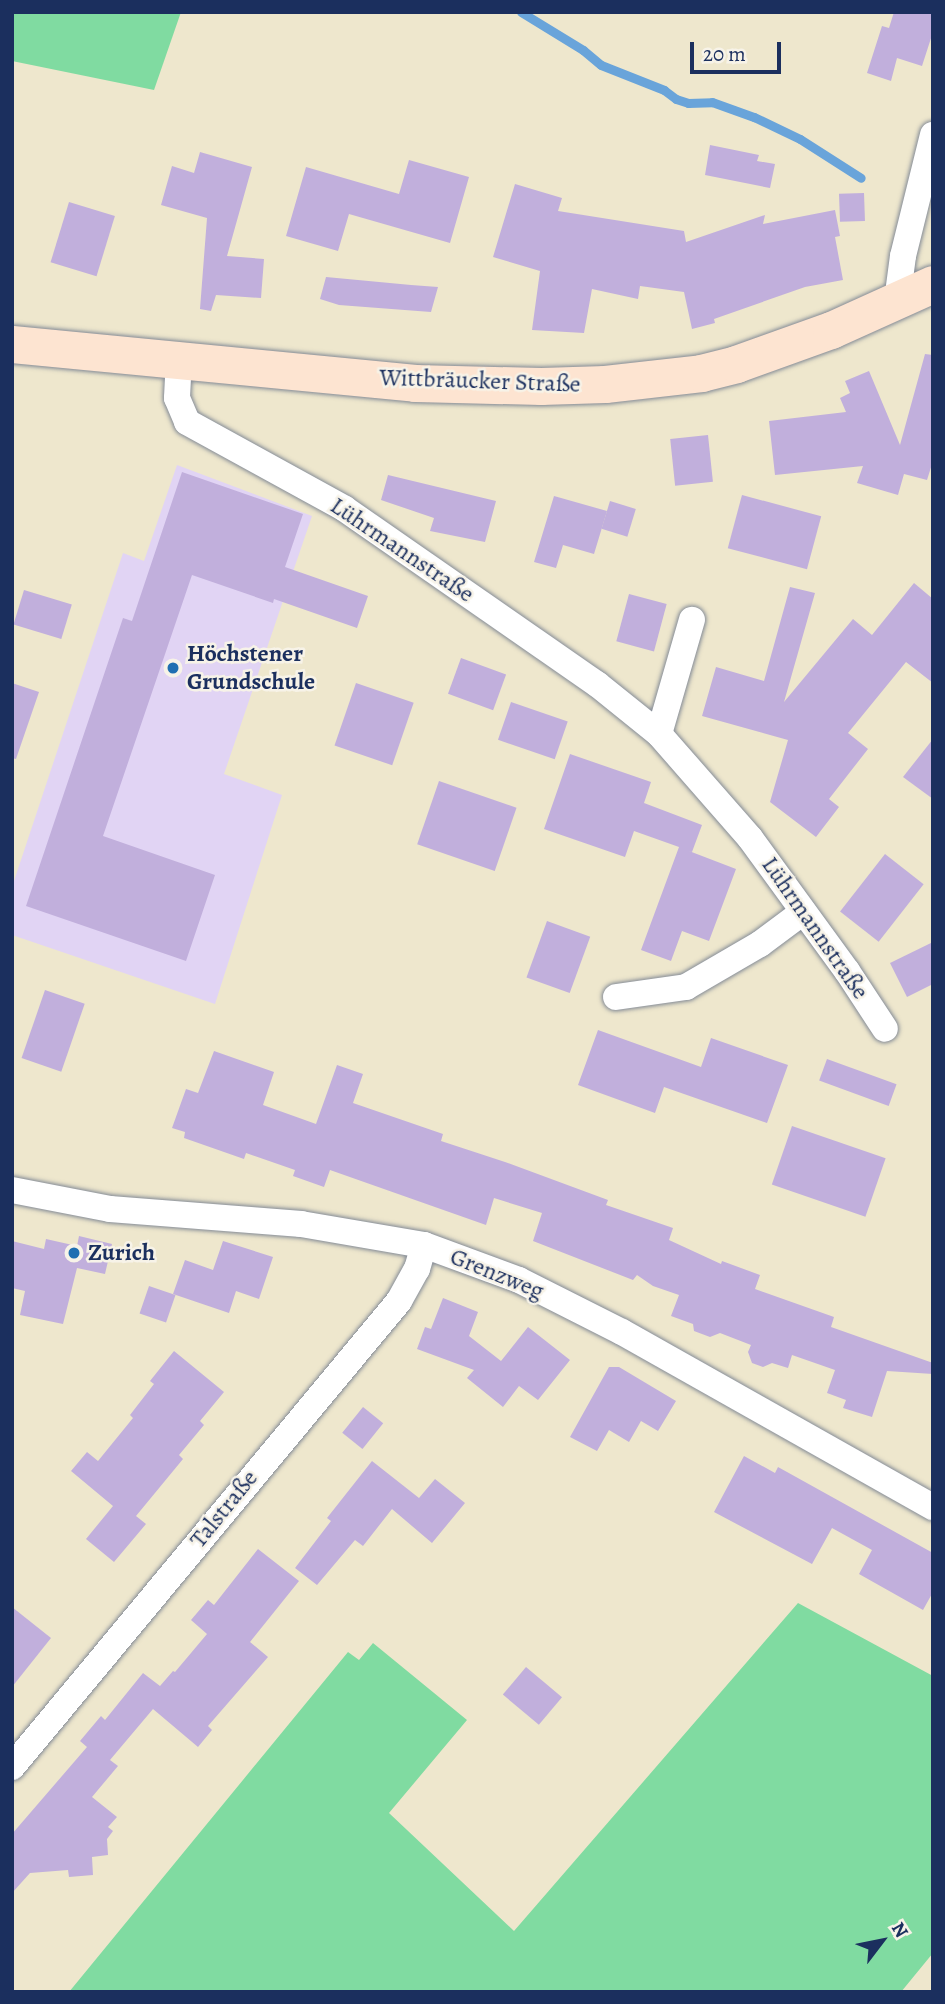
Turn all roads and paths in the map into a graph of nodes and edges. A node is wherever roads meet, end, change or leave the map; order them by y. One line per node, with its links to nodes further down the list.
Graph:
1 (933, 135): 3 (street)
2 (933, 284): 3 (main road, Wittbräucker Straße)
3 (897, 301): 5 (main road, Wittbräucker Straße)
4 (12, 344): 5 (main road, Wittbräucker Straße)
5 (178, 358): 7 (street, Lührmannstraße)
6 (692, 620): 7 (street)
7 (659, 734): 8 (street, Lührmannstraße)
8 (803, 912): 9 (street); 10 (street, Lührmannstraße)
9 (616, 997)
10 (885, 1029)
11 (12, 1190): 12 (street, Grenzweg)
12 (424, 1245): 13 (street, Grenzweg); 14 (street, Talstraße)
13 (933, 1507)
14 (12, 1767)

